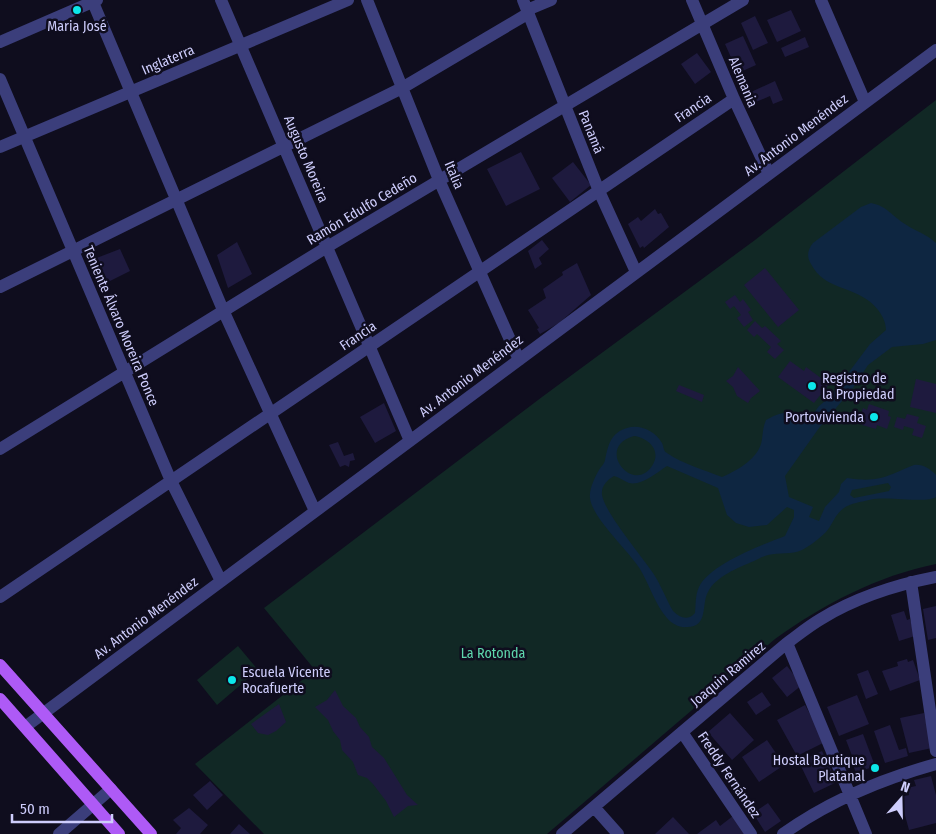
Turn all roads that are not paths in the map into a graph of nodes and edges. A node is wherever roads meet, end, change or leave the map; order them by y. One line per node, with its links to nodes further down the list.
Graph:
1 (221, 0): 12 (street, Augusto Moreira)
2 (348, 0): 12 (street, Inglaterra)
3 (367, 0): 15 (street, Italia)
4 (551, 0): 9 (street)
5 (692, 0): 10 (street, Alemania)
6 (743, 0): 10 (street, Ramón Edulfo Cedeño)
7 (821, 0): 18 (street)
8 (94, 1): 11 (street); 16 (street)
9 (526, 8): 15 (street); 19 (street, Panamá)
10 (702, 24): 17 (street, Alemania); 19 (street, Ramón Edulfo Cedeño)
11 (0, 42)
12 (240, 45): 16 (street, Inglaterra); 21 (street, Augusto Moreira)
13 (936, 50): 18 (street, Av. Antonio Menéndez)
14 (0, 79): 20 (street, Teniente Álvaro Moreira Ponce)
15 (402, 88): 21 (street); 24 (street, Italia)
16 (131, 92): 20 (street, Inglaterra); 26 (street)
17 (734, 99): 23 (street, Alemania); 25 (street, Francia)
18 (865, 102): 23 (street, Av. Antonio Menéndez)
19 (565, 106): 24 (street, Ramón Edulfo Cedeño); 25 (street, Panamá)
20 (24, 136): 22 (street, Inglaterra); 28 (street, Teniente Álvaro Moreira Ponce)
21 (284, 146): 26 (street); 27 (street, Augusto Moreira)
22 (0, 147)
23 (769, 174): 30 (street, Av. Antonio Menéndez)
24 (439, 180): 27 (street, Ramón Edulfo Cedeño); 29 (street, Italia)
25 (599, 191): 29 (street, Francia); 30 (street, Panamá)
26 (177, 199): 28 (street); 32 (street)
27 (327, 247): 32 (street, Ramón Edulfo Cedeño); 33 (street, Augusto Moreira)
28 (73, 251): 31 (street); 35 (street, Teniente Álvaro Moreira Ponce)
29 (480, 271): 33 (street, Francia); 34 (street, Italia)
30 (636, 272): 34 (street, Av. Antonio Menéndez)
31 (0, 287)
32 (223, 310): 35 (street, Ramón Edulfo Cedeño); 36 (street)
33 (369, 347): 36 (street, Francia); 37 (street, Augusto Moreira)
34 (519, 360): 37 (street, Av. Antonio Menéndez)
35 (124, 372): 38 (street, Ramón Edulfo Cedeño); 39 (street, Teniente Álvaro Moreira Ponce)
36 (270, 414): 39 (street, Francia); 40 (street)
37 (410, 441): 40 (street, Av. Antonio Menéndez)
38 (0, 449)
39 (171, 481): 42 (street, Teniente Álvaro Moreira Ponce); 44 (street, Francia)
40 (315, 511): 42 (street, Av. Antonio Menéndez)
41 (936, 577): 43 (street, Joaquin Ramirez)
42 (221, 581): 48 (street, Av. Antonio Menéndez)
43 (911, 582): 45 (street, Joaquin Ramirez); 51 (street)
44 (0, 598)
45 (787, 643): 50 (street, Joaquin Ramirez); 54 (street)
46 (0, 665): 48 (main road)
47 (0, 699): 49 (main road)
48 (43, 714): 49 (street, Av. Antonio Menéndez); 53 (main road)
49 (24, 727): 55 (main road)
50 (682, 732): 56 (street, Joaquin Ramirez); 62 (street, Freddy Fernández)
51 (936, 751)
52 (936, 764): 54 (street)
53 (111, 789): 55 (street); 59 (main road)
54 (850, 795): 63 (street); 64 (street)
55 (93, 804): 57 (street); 58 (main road)
56 (594, 807): 60 (street, Joaquin Ramirez); 61 (street)
57 (59, 834)
58 (119, 834)
59 (151, 834)
60 (562, 834)
61 (618, 834)
62 (751, 834)
63 (783, 834)
64 (866, 834)

